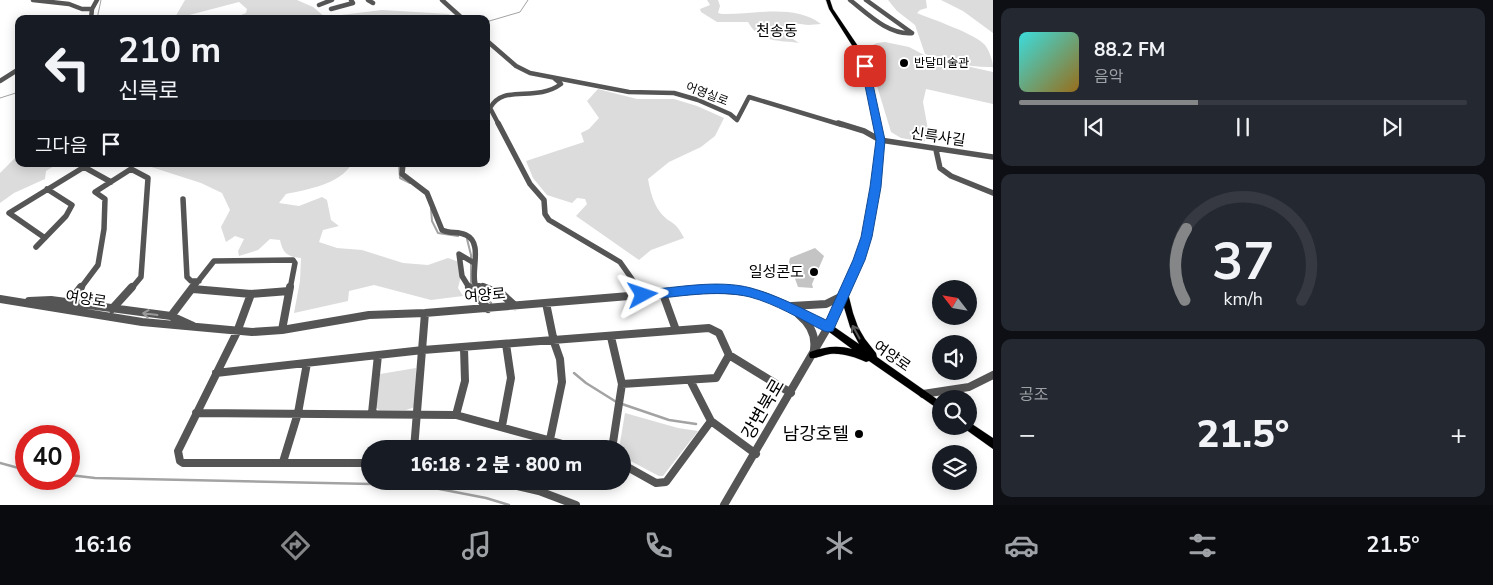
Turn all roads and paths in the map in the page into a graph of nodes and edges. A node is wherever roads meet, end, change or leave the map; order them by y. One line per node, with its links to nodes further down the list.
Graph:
1 (33, 0): 12 (street)
2 (97, 0): 12 (street)
3 (332, 0): 11 (street)
4 (351, 0): 13 (street)
5 (368, 0): 10 (street)
6 (442, 0): 15 (street)
7 (828, 0): 20 (main road)
8 (850, 0): 9 (street)
9 (866, 0)
10 (373, 3)
11 (319, 5)
12 (92, 8): 14 (street)
13 (331, 10)
14 (91, 15)
15 (459, 15)
16 (490, 43): 18 (street, 어영실로)
17 (15, 72): 19 (street)
18 (554, 78): 20 (street, 어영실로); 38 (street)
19 (0, 81)
20 (880, 140): 21 (street, 신륵사길); 39 (main road)
21 (936, 150): 22 (street, 신륵사길); 28 (street)
22 (993, 157)
23 (83, 167): 27 (street)
24 (89, 167): 26 (street)
25 (403, 167): 32 (street)
26 (111, 182): 42 (street); 46 (street)
27 (47, 189): 30 (street); 30 (street)
28 (993, 193)
29 (183, 199): 33 (street)
30 (45, 238): 31 (street)
31 (36, 247)
32 (474, 263): 44 (street); 47 (street)
33 (199, 281): 34 (street); 35 (street)
34 (193, 290): 36 (street); 49 (street)
35 (289, 291): 36 (street); 52 (street)
36 (251, 294): 54 (street)
37 (663, 294): 38 (street, 여양로); 45 (street, 여양로); 53 (street)
38 (643, 295): 43 (street, 여양로)
39 (845, 295): 45 (street); 50 (main road); 63 (main road, one-way to 39)
40 (0, 299): 41 (street, 여양로)
41 (19, 302): 42 (street); 51 (street, 여양로)
42 (69, 302): 46 (street)
43 (546, 303): 44 (street, 여양로); 56 (street)
44 (515, 306): 47 (street, 여양로)
45 (788, 306): 50 (street, 여양로); 62 (street)
46 (112, 309): 49 (street, one-way to 46)
47 (488, 309): 48 (street, 여양로)
48 (425, 313): 52 (street, 여양로); 59 (street)
49 (171, 316): 51 (street)
50 (828, 327): 62 (street, 강변북로); 63 (main road, 여양로)
51 (196, 328): 54 (street, 여양로)
52 (282, 330): 54 (street, 여양로)
53 (676, 330): 55 (street); 61 (street)
54 (237, 332): 65 (street)
55 (611, 336): 56 (street); 68 (street)
56 (554, 342): 57 (street); 80 (street)
57 (506, 344): 58 (street); 78 (street)
58 (464, 348): 59 (street); 76 (street)
59 (423, 350): 60 (street); 75 (street)
60 (378, 355): 64 (street); 74 (street)
61 (729, 355): 67 (street); 69 (street)
62 (813, 355): 63 (main road); 69 (street, 강변북로)
63 (878, 363): 70 (main road, 여양로)
64 (307, 364): 65 (street); 73 (street)
65 (216, 373): 72 (street)
66 (993, 375): 70 (street)
67 (690, 380): 68 (street); 77 (street)
68 (622, 384): 83 (street)
69 (791, 394): 85 (street, 강변북로)
70 (923, 394): 71 (main road, 여양로)
71 (932, 400)
72 (196, 413): 73 (street); 86 (street)
73 (298, 413): 74 (street); 86 (street)
74 (372, 413): 75 (street)
75 (418, 415): 76 (street); 81 (street)
76 (456, 415): 78 (street)
77 (711, 421): 85 (street); 88 (street)
78 (502, 426): 80 (street)
79 (977, 432): 84 (main road)
80 (550, 439): 82 (street)
81 (415, 440)
82 (553, 440)
83 (613, 440)
84 (993, 444)
85 (756, 454): 92 (street, 강변북로)
86 (283, 462): 87 (street)
87 (361, 463)
88 (631, 469)
89 (535, 490): 90 (street)
90 (539, 491): 91 (street)
91 (576, 505)
92 (724, 505)

